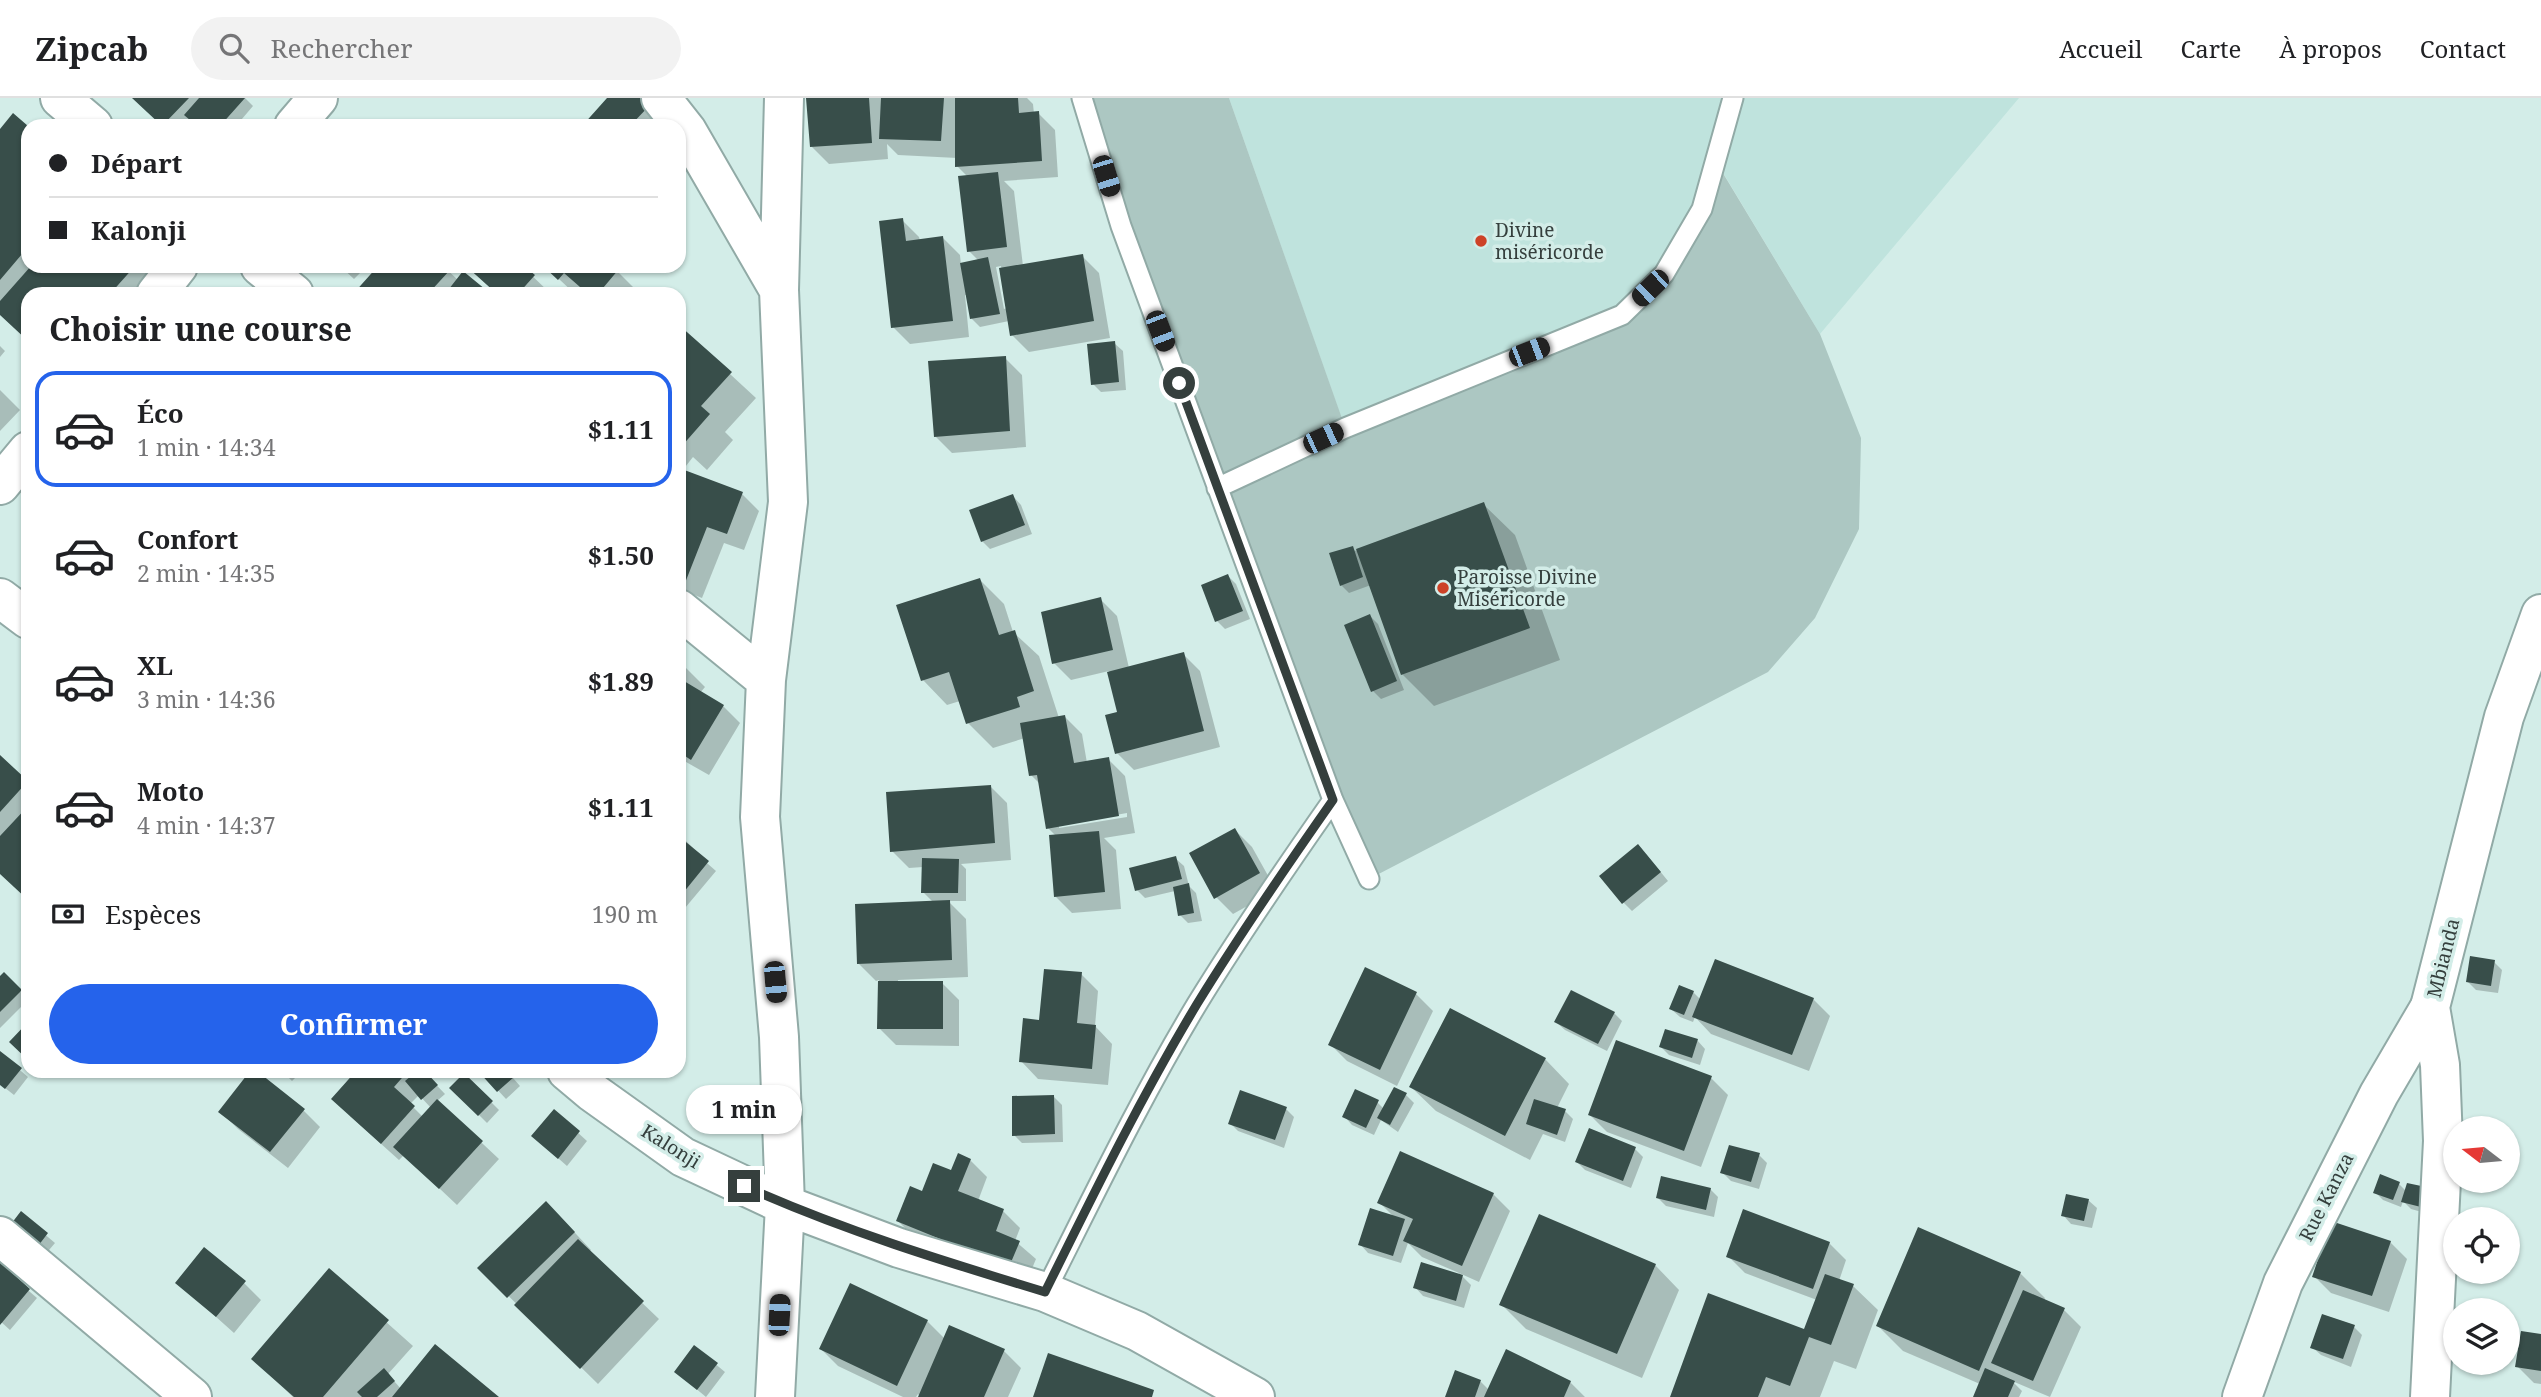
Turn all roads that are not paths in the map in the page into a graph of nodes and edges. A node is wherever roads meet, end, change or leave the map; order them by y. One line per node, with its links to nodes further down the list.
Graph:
1 (60, 98): 7 (street)
2 (318, 98): 8 (street)
3 (661, 98): 9 (street)
4 (784, 98): 15 (street)
5 (1082, 98): 18 (lane)
6 (1733, 98): 18 (lane)
7 (85, 119)
8 (300, 119)
9 (678, 119)
10 (686, 130): 15 (street)
11 (172, 273): 13 (street)
12 (268, 273): 14 (street)
13 (162, 287)
14 (286, 287)
15 (779, 290): 23 (street)
16 (21, 460): 17 (street)
17 (0, 485)
18 (1217, 488): 24 (lane)
19 (0, 598): 20 (street)
20 (21, 614)
21 (2541, 614): 26 (street, Mbianda)
22 (686, 615): 23 (street)
23 (766, 680): 28 (street)
24 (1333, 800): 25 (lane); 30 (lane)
25 (1369, 878)
26 (2430, 1007): 34 (street, Rue Kanza); 35 (street, Mbianda)
27 (575, 1078): 28 (street, Kalonji)
28 (785, 1205): 30 (street, Kalonji); 32 (street)
29 (0, 1237): 31 (street)
30 (1045, 1292): 33 (street, Kalonji)
31 (192, 1397)
32 (775, 1397)
33 (1255, 1397)
34 (2242, 1397)
35 (2430, 1397)

